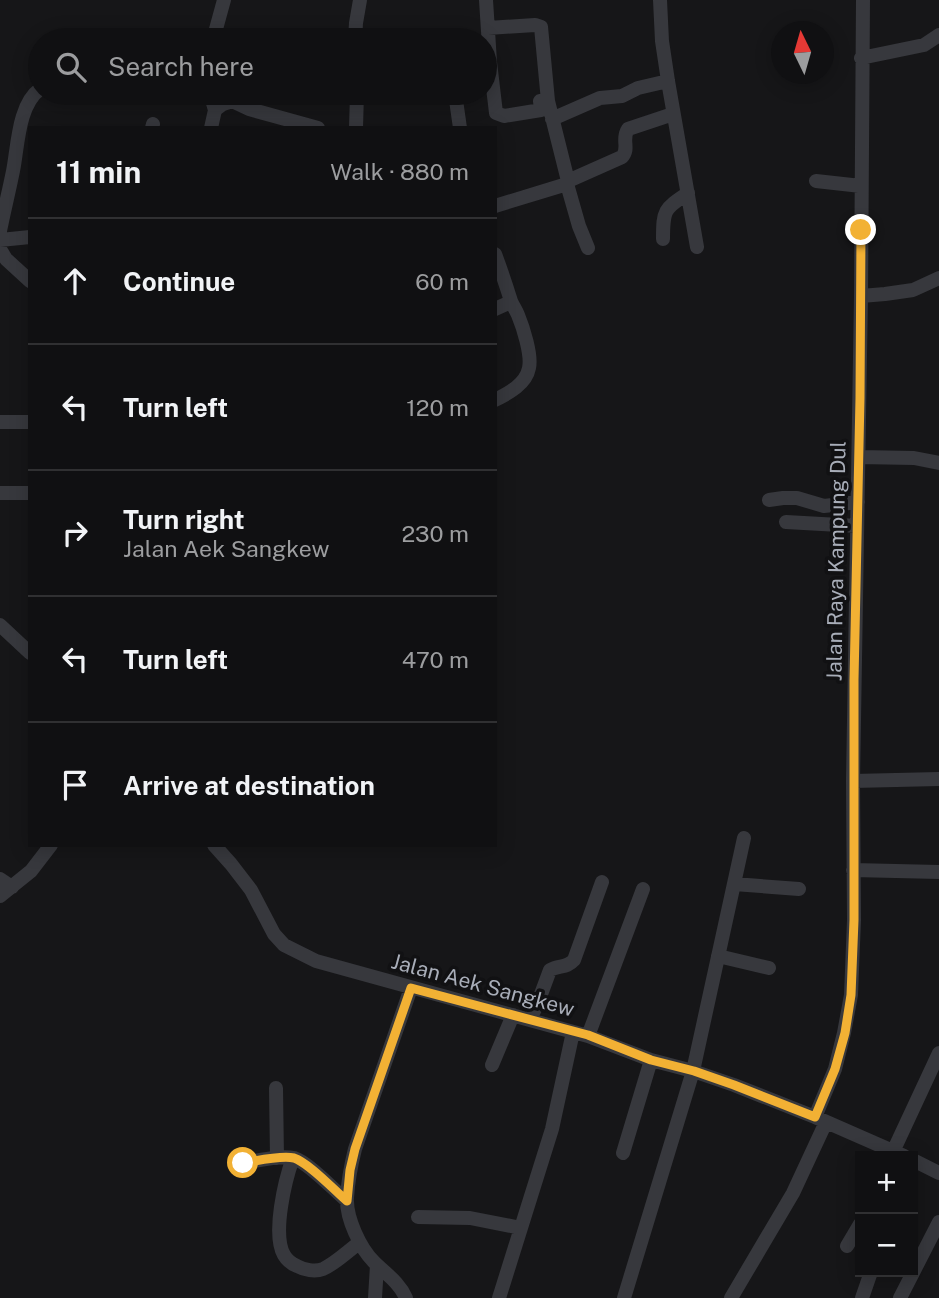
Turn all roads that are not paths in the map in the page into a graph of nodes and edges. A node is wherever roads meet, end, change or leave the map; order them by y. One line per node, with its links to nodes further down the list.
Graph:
1 (224, 0): 6 (street)
2 (360, 0): 7 (street)
3 (486, 0): 8 (street)
4 (660, 0): 11 (street)
5 (863, 0): 10 (street, Jalan Raya Kampung Dul)
6 (217, 28)
7 (356, 28)
8 (488, 28): 12 (street)
9 (939, 35): 10 (street)
10 (862, 58): 30 (street, Jalan Raya Kampung Dul)
11 (668, 81): 21 (street); 22 (street)
12 (548, 100): 19 (street); 22 (street)
13 (28, 104): 33 (street)
14 (214, 105): 20 (street)
15 (222, 105): 20 (street)
16 (246, 105): 23 (street)
17 (357, 105): 26 (street)
18 (457, 105): 27 (street)
19 (495, 105)
20 (215, 110): 24 (street)
21 (673, 114): 29 (street); 31 (street)
22 (552, 119): 29 (street)
23 (279, 123): 25 (street)
24 (211, 126)
25 (302, 126)
26 (356, 126)
27 (460, 126)
28 (816, 181): 30 (street)
29 (568, 183): 32 (street); 38 (street)
30 (861, 187): 43 (street, Jalan Raya Kampung Dul)
31 (688, 193): 35 (street); 37 (street)
32 (497, 205)
33 (0, 231)
34 (28, 237): 36 (street)
35 (663, 239)
36 (0, 240)
37 (696, 247)
38 (588, 248)
39 (0, 249): 42 (street)
40 (497, 260): 44 (street)
41 (939, 278): 43 (street)
42 (28, 279)
43 (861, 296): 49 (street, Jalan Raya Kampung Dul)
44 (511, 302): 45 (street); 46 (street)
45 (497, 308)
46 (497, 399)
47 (0, 422): 48 (street)
48 (28, 422)
49 (859, 457): 50 (street); 54 (street, Jalan Raya Kampung Dul)
50 (939, 463)
51 (0, 493): 52 (street)
52 (28, 493)
53 (769, 500): 54 (street)
54 (858, 502): 56 (street, Jalan Raya Kampung Dul)
55 (786, 522): 56 (street)
56 (857, 526): 60 (street, Jalan Raya Kampung Dul)
57 (2, 630): 58 (street)
58 (28, 651)
59 (939, 779): 60 (street)
60 (853, 781): 64 (street, Jalan Raya Kampung Dul)
61 (744, 838): 68 (street)
62 (49, 847): 66 (street)
63 (216, 847): 74 (street, Jalan Aek Sangkew)
64 (853, 870): 65 (street); 83 (street, Jalan Raya Kampung Dul)
65 (939, 873)
66 (6, 883): 71 (street)
67 (602, 883): 76 (street)
68 (734, 884): 70 (street); 72 (street)
69 (643, 889): 77 (street)
70 (799, 889)
71 (0, 897)
72 (719, 956): 73 (street); 81 (street)
73 (769, 968)
74 (411, 988): 75 (street, Jalan Aek Sangkew); 92 (street)
75 (513, 1015): 76 (street, Jalan Aek Sangkew); 80 (street)
76 (530, 1019): 77 (street, Jalan Aek Sangkew)
77 (581, 1034): 79 (street, Jalan Aek Sangkew); 95 (street)
78 (939, 1053): 85 (street)
79 (651, 1060): 81 (street, Jalan Aek Sangkew); 86 (street)
80 (492, 1065)
81 (694, 1071): 83 (street, Jalan Aek Sangkew); 104 (street)
82 (276, 1088): 87 (street)
83 (820, 1119): 84 (street, Jalan Aek Sangkew); 105 (street, Jalan Raya Kampung Dul)
84 (888, 1151)
85 (908, 1151)
86 (623, 1153)
87 (277, 1158): 88 (street); 89 (street)
88 (293, 1158): 92 (street); 97 (street)
89 (243, 1163)
90 (918, 1164): 91 (street, Jalan Aek Sangkew)
91 (939, 1173)
92 (347, 1201): 97 (street)
93 (418, 1217): 95 (street)
94 (939, 1222): 107 (street)
95 (521, 1228): 103 (street)
96 (855, 1232): 98 (street)
97 (359, 1243): 99 (street)
98 (847, 1246)
99 (377, 1265): 101 (street); 102 (street)
100 (869, 1277): 106 (street)
101 (375, 1298)
102 (406, 1298)
103 (499, 1298)
104 (624, 1298)
105 (731, 1298)
106 (862, 1298)
107 (900, 1298)

